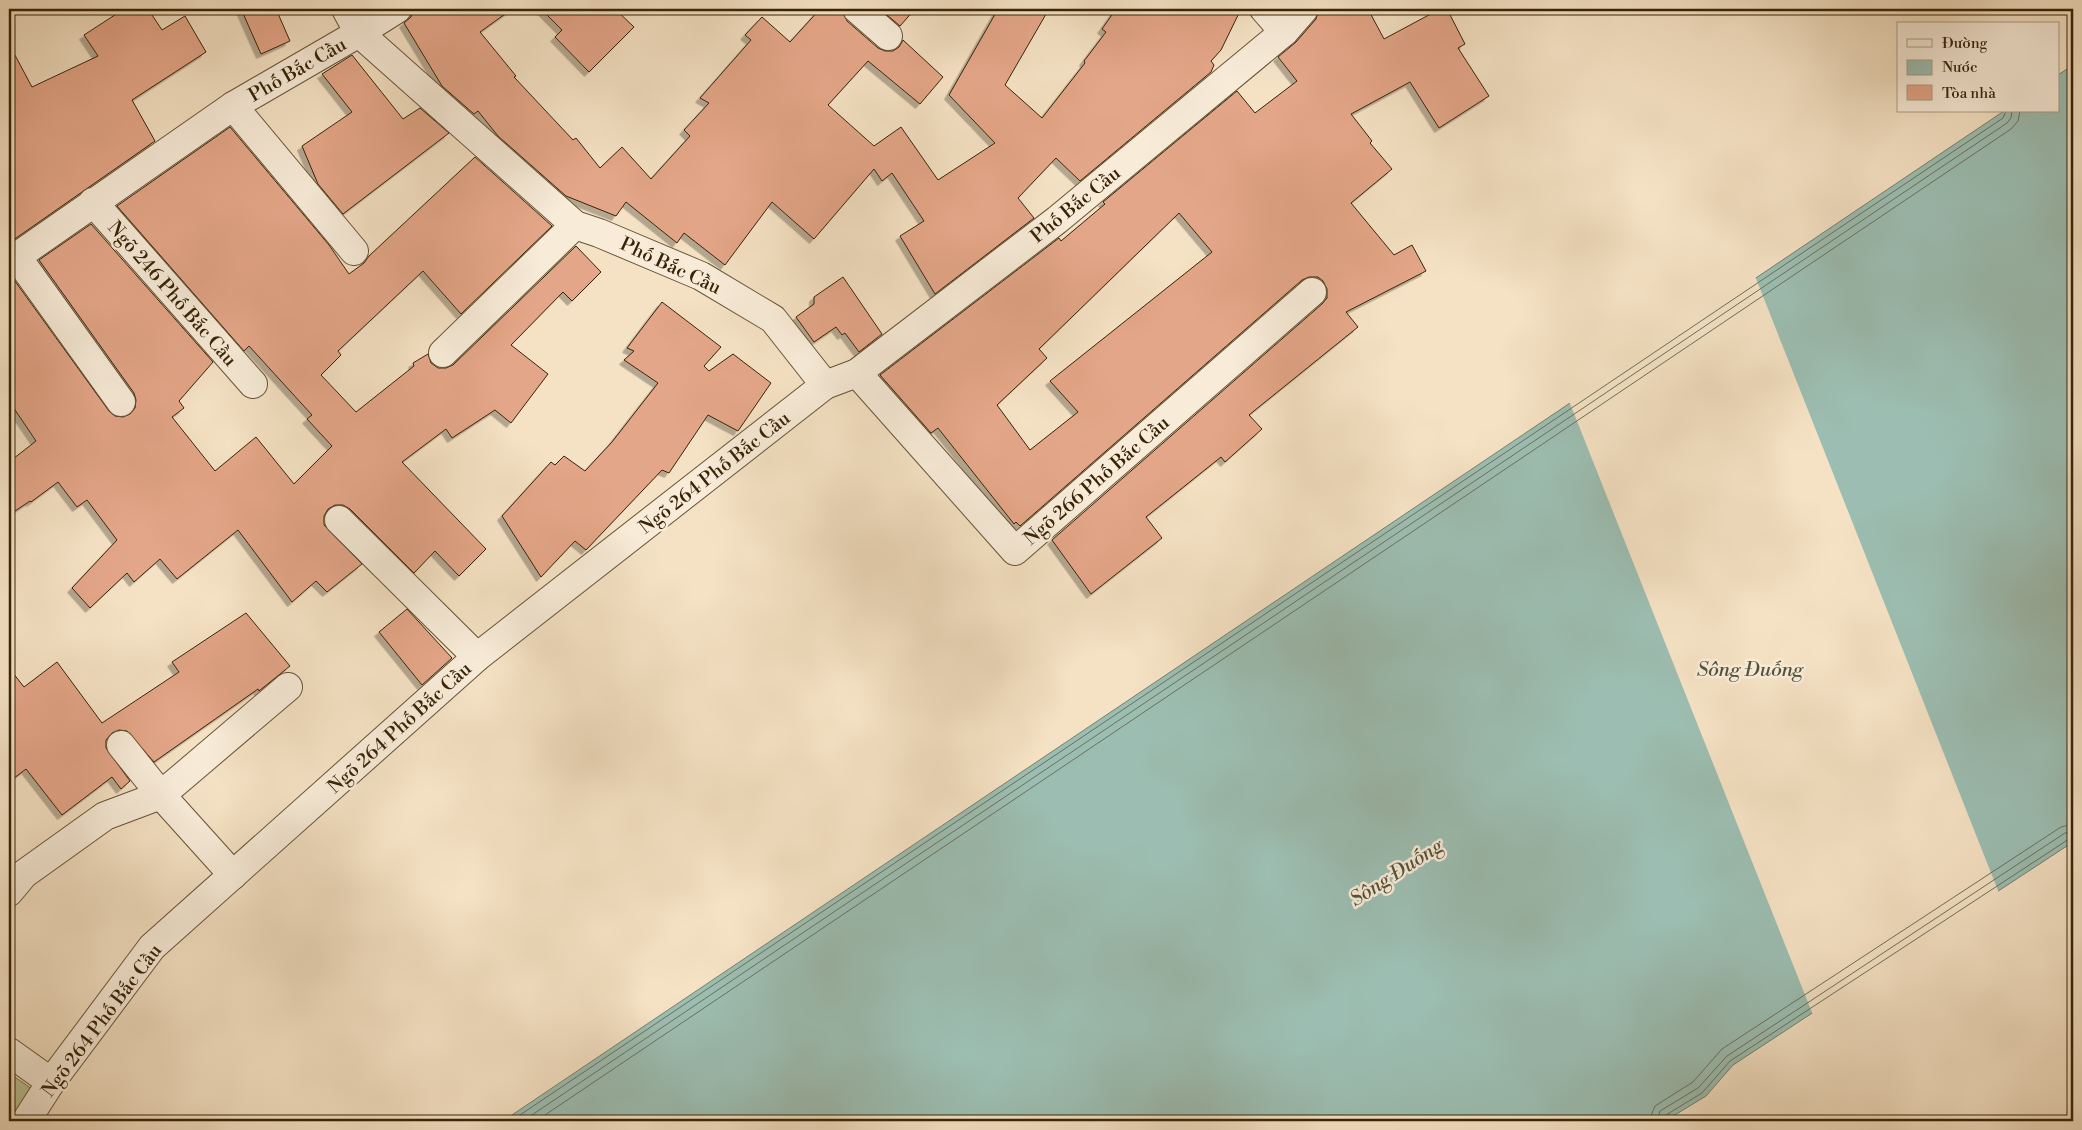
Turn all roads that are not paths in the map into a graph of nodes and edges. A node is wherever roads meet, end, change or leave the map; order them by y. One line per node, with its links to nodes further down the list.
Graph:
1 (346, 9): 7 (street)
2 (397, 9): 7 (street)
3 (857, 9): 8 (street)
4 (1264, 9): 6 (street)
5 (1304, 9): 6 (street, Phố Bắc Cầu)
6 (1284, 32): 16 (street, Phố Bắc Cầu)
7 (359, 33): 9 (street, Phố Bắc Cầu); 11 (street, Phố Bắc Cầu)
8 (888, 36)
9 (233, 106): 10 (street, Phố Bắc Cầu); 12 (street)
10 (94, 202): 13 (street, Phố Bắc Cầu); 17 (street, Ngõ 246 Phố Bắc Cầu)
11 (574, 225): 15 (street); 18 (street, Phố Bắc Cầu)
12 (354, 251)
13 (13, 260): 19 (street)
14 (1312, 292): 16 (street, Ngõ 266 Phố Bắc Cầu)
15 (443, 352)
16 (857, 373): 18 (street, Phố Bắc Cầu)
17 (253, 384)
18 (825, 385): 21 (street, Ngõ 264 Phố Bắc Cầu)
19 (122, 402)
20 (339, 520): 21 (street)
21 (477, 657): 25 (street, Ngõ 264 Phố Bắc Cầu)
22 (288, 687): 24 (street)
23 (121, 744): 24 (street)
24 (161, 795): 25 (street); 26 (street)
25 (233, 875): 28 (street, Ngõ 264 Phố Bắc Cầu)
26 (9, 892)
27 (9, 1052): 28 (street)
28 (51, 1082): 29 (street, Ngõ 264 Phố Bắc Cầu)
29 (26, 1121)

